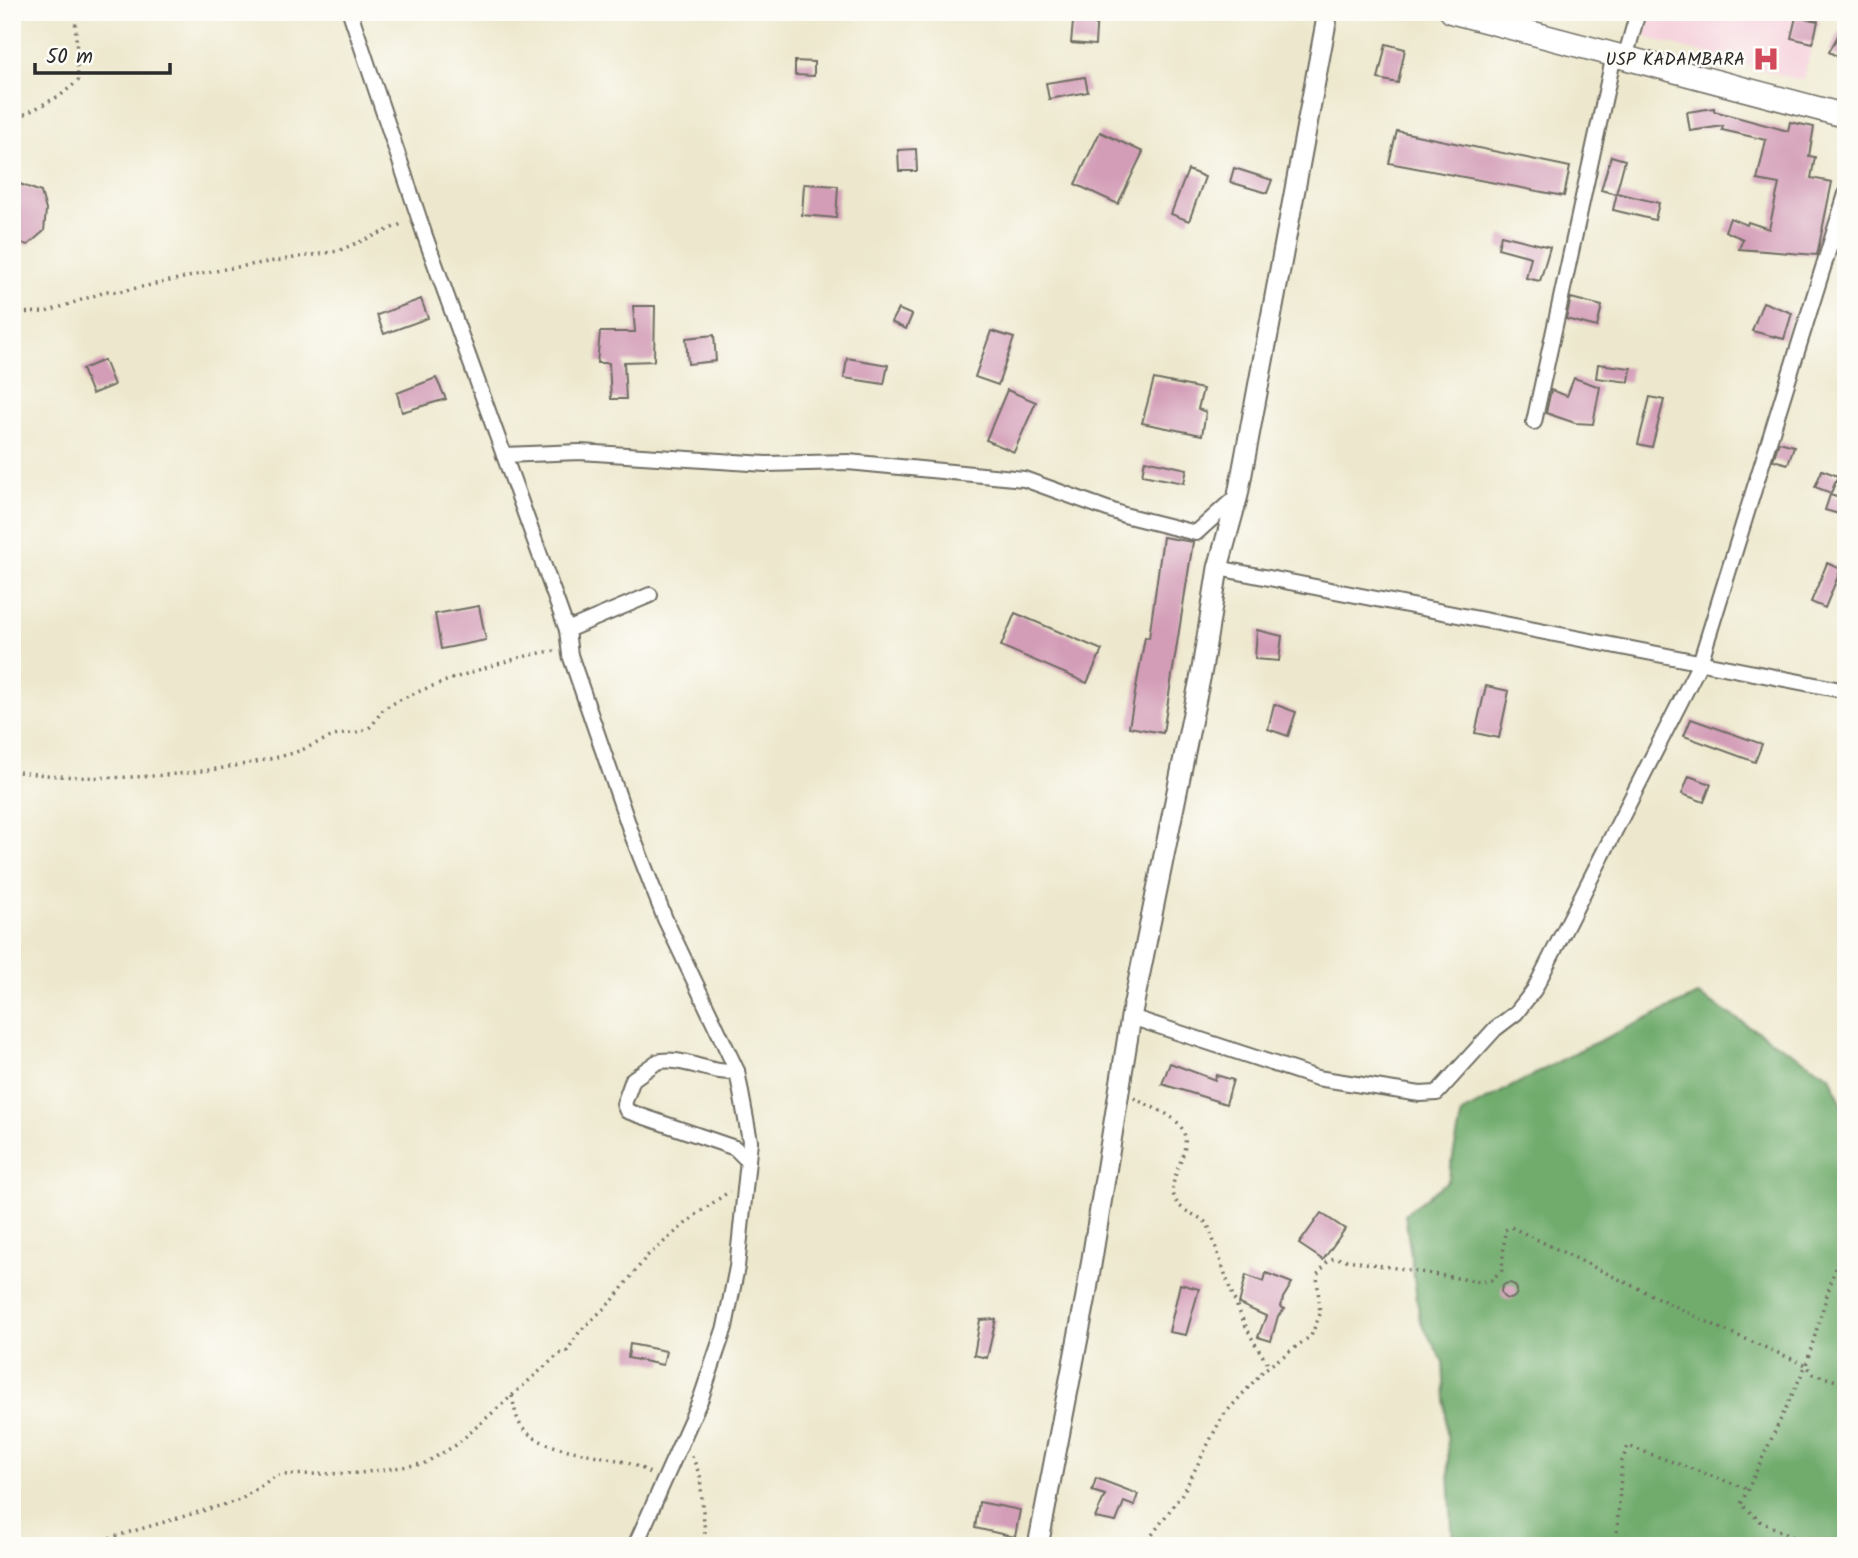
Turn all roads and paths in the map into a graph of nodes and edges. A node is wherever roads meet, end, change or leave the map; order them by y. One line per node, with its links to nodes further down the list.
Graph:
1 (75, 12): 8 (path)
2 (350, 12): 10 (street)
3 (1328, 12): 14 (main road)
4 (1454, 12): 6 (main road)
5 (1638, 12): 6 (street)
6 (1620, 56): 7 (main road); 12 (street)
7 (1846, 116)
8 (12, 121)
9 (1846, 194): 19 (street)
10 (419, 216): 11 (path); 13 (street)
11 (12, 313)
12 (1534, 422)
13 (504, 455): 14 (street); 17 (street)
14 (1238, 495): 15 (main road)
15 (1218, 568): 19 (street); 22 (main road)
16 (650, 595): 17 (street)
17 (567, 630): 18 (street)
18 (570, 655): 21 (path); 25 (street)
19 (1700, 663): 20 (street); 22 (street)
20 (1846, 691)
21 (12, 771)
22 (1131, 1017): 26 (main road)
23 (1846, 1035): 24 (path)
24 (1846, 1047)
25 (737, 1071): 27 (street); 27 (street)
26 (1121, 1090): 31 (path); 40 (main road)
27 (748, 1161): 28 (street)
28 (746, 1181): 33 (path); 34 (street)
29 (1846, 1232): 30 (path)
30 (1806, 1365): 31 (path); 32 (path); 36 (path)
31 (1270, 1366): 41 (path)
32 (1846, 1384)
33 (512, 1396): 35 (path); 37 (path)
34 (684, 1438): 35 (street); 39 (path)
35 (662, 1483): 38 (street)
36 (1748, 1489): 42 (path); 43 (path)
37 (82, 1546)
38 (635, 1546)
39 (706, 1546)
40 (1038, 1546)
41 (1144, 1546)
42 (1616, 1546)
43 (1812, 1546)

